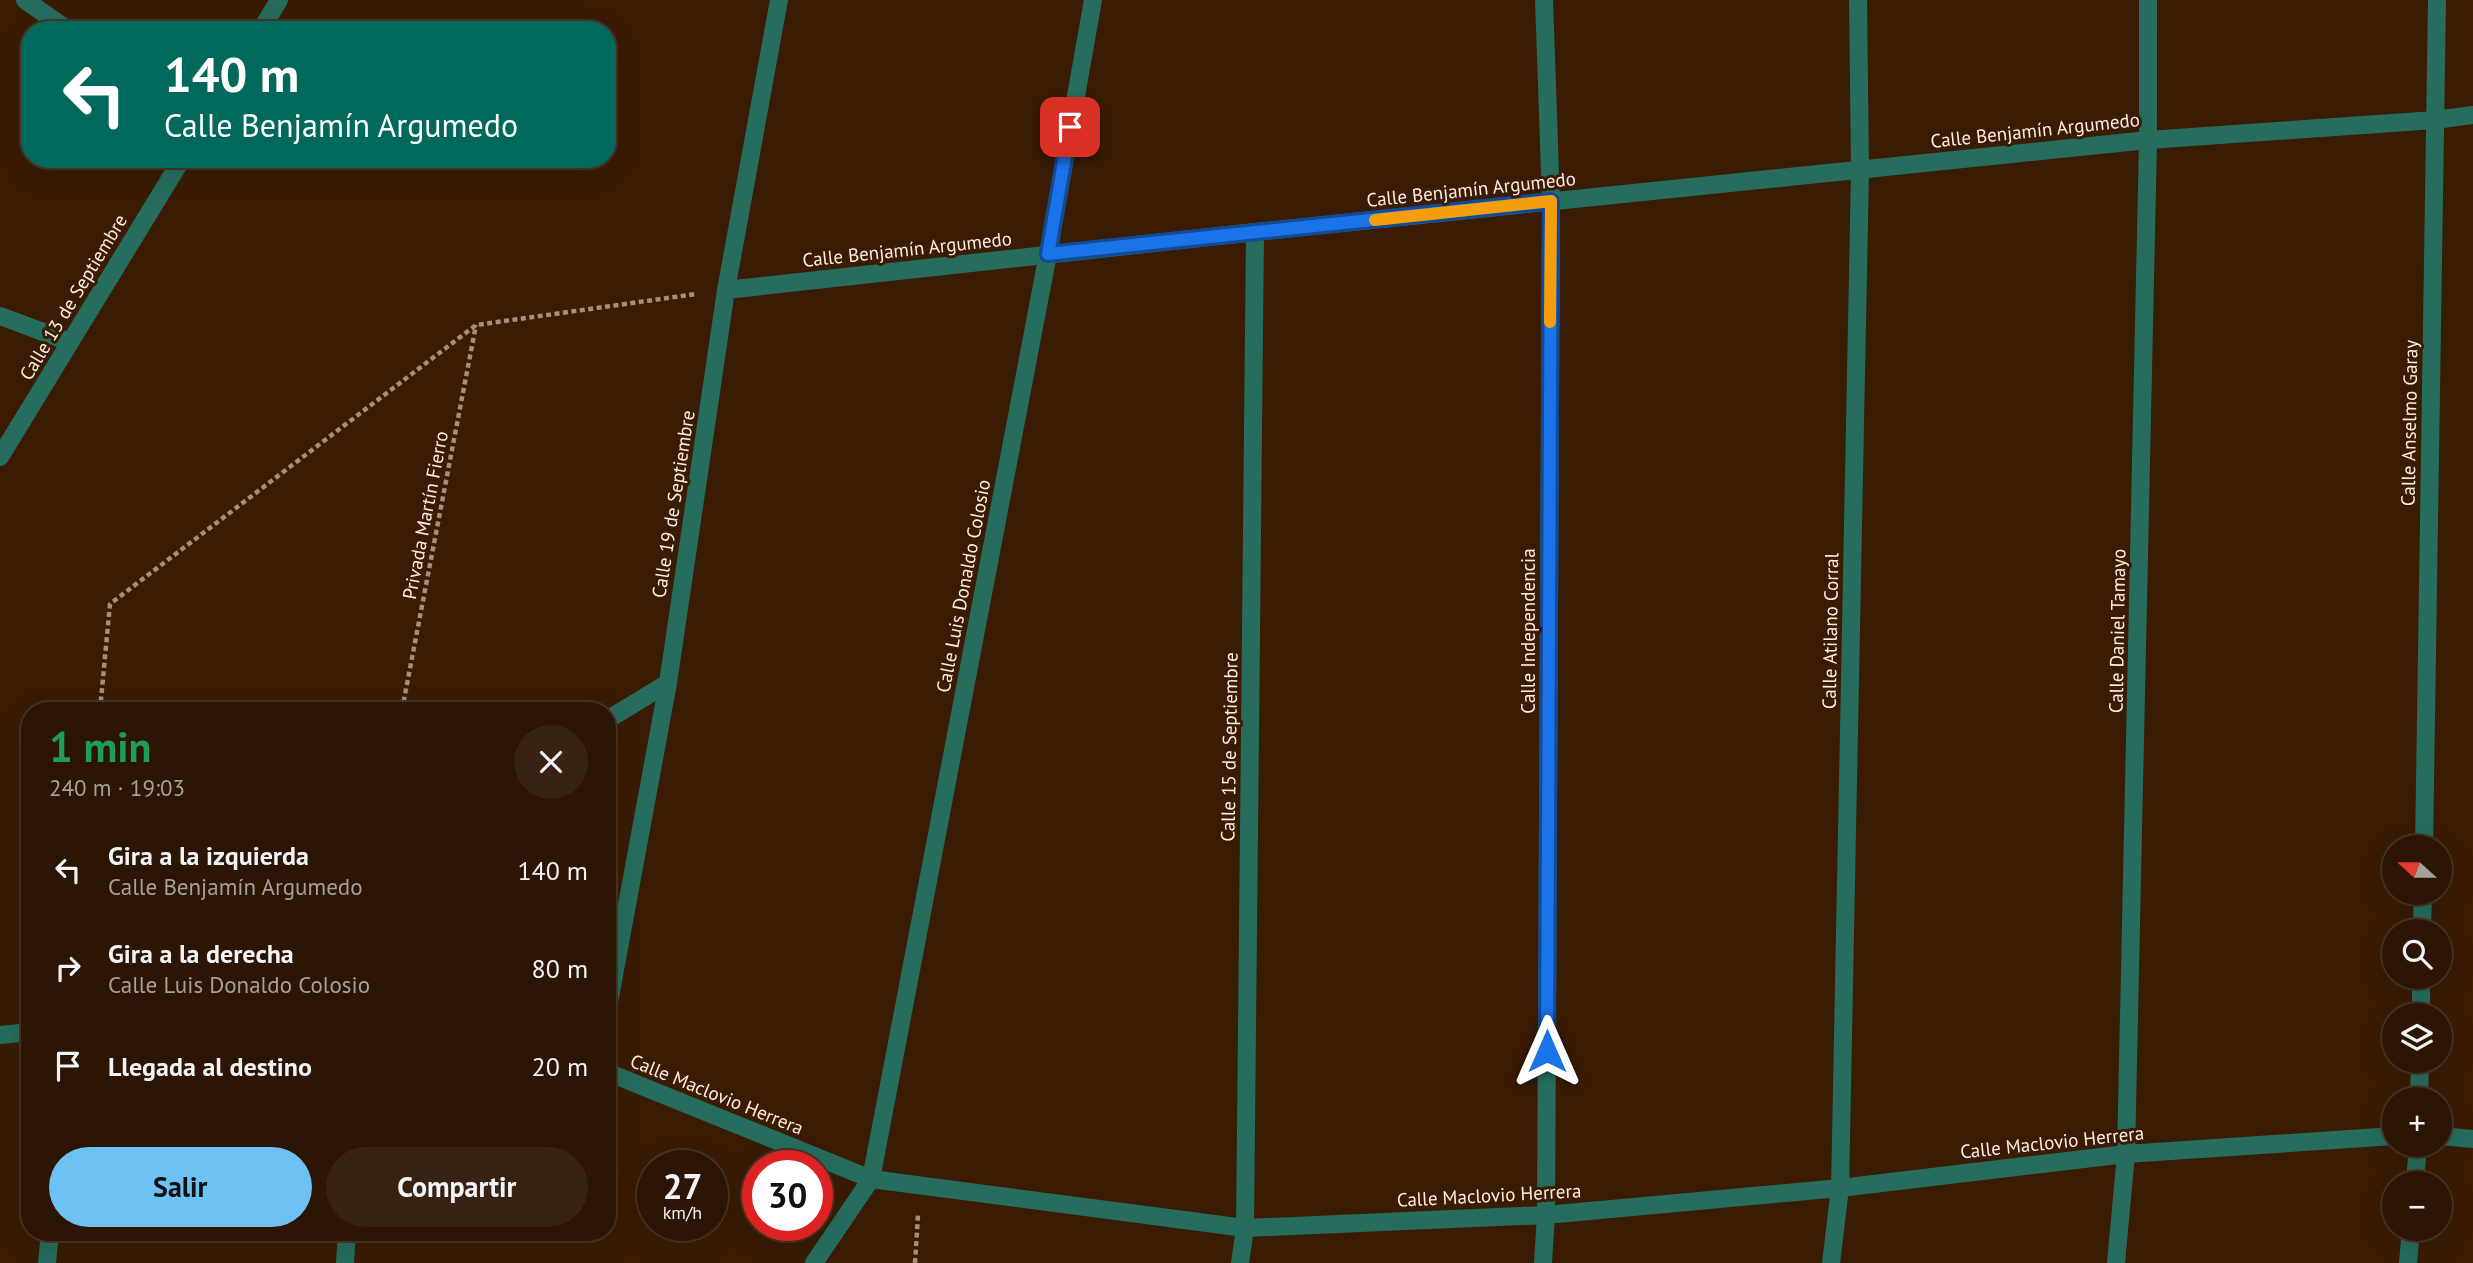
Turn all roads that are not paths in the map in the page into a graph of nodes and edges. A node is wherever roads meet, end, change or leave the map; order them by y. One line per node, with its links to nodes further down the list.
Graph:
1 (25, 0): 9 (street)
2 (279, 0): 10 (street)
3 (779, 0): 19 (street, Calle 19 de Septiembre)
4 (1093, 0): 18 (street, Calle Luis Donaldo Colosio)
5 (1544, 0): 16 (street, Calle Independencia)
6 (1858, 0): 15 (street, Calle Atilano Corral)
7 (2148, 0): 13 (street, Calle Daniel Tamayo)
8 (2437, 0): 12 (street, Calle Anselmo Garay)
9 (55, 21)
10 (266, 21)
11 (2473, 115): 12 (street, Calle Benjamín Argumedo)
12 (2435, 120): 13 (street, Calle Benjamín Argumedo); 25 (street, Calle Anselmo Garay)
13 (2148, 140): 15 (street, Calle Benjamín Argumedo); 33 (street, Calle Daniel Tamayo)
14 (176, 168): 21 (street, Calle 13 de Septiembre)
15 (1860, 170): 16 (street, Calle Benjamín Argumedo); 35 (street, Calle Atilano Corral)
16 (1551, 201): 17 (street, Calle Benjamín Argumedo); 36 (street, Calle Independencia)
17 (1255, 232): 18 (street, Calle Benjamín Argumedo); 37 (street, Calle 15 de Septiembre)
18 (1048, 254): 19 (street, Calle Benjamín Argumedo); 34 (street, Calle Luis Donaldo Colosio)
19 (726, 290): 23 (street, Calle 19 de Septiembre)
20 (0, 316): 21 (street)
21 (70, 342): 22 (street, Calle 13 de Septiembre)
22 (0, 457)
23 (668, 683): 24 (street); 26 (street, Calle 19 de Septiembre)
24 (616, 714)
25 (2424, 835)
26 (616, 964)
27 (21, 1033): 28 (street)
28 (0, 1035)
29 (616, 1076): 34 (street, Calle Maclovio Herrera)
30 (2382, 1137): 33 (street, Calle Maclovio Herrera)
31 (2452, 1137): 32 (street)
32 (2473, 1139)
33 (2126, 1154): 35 (street, Calle Maclovio Herrera); 47 (street, Calle Daniel Tamayo)
34 (871, 1180): 37 (street, Calle Maclovio Herrera); 43 (street)
35 (1840, 1188): 36 (street, Calle Maclovio Herrera); 46 (street, Calle Atilano Corral)
36 (1546, 1215): 37 (street, Calle Maclovio Herrera); 45 (street, Calle Independencia)
37 (1245, 1228): 44 (street, Calle 15 de Septiembre)
38 (49, 1241): 41 (street)
39 (346, 1241): 42 (street)
40 (2410, 1241): 48 (street)
41 (47, 1263)
42 (345, 1263)
43 (814, 1263)
44 (1240, 1263)
45 (1543, 1263)
46 (1830, 1263)
47 (2116, 1263)
48 (2408, 1263)

